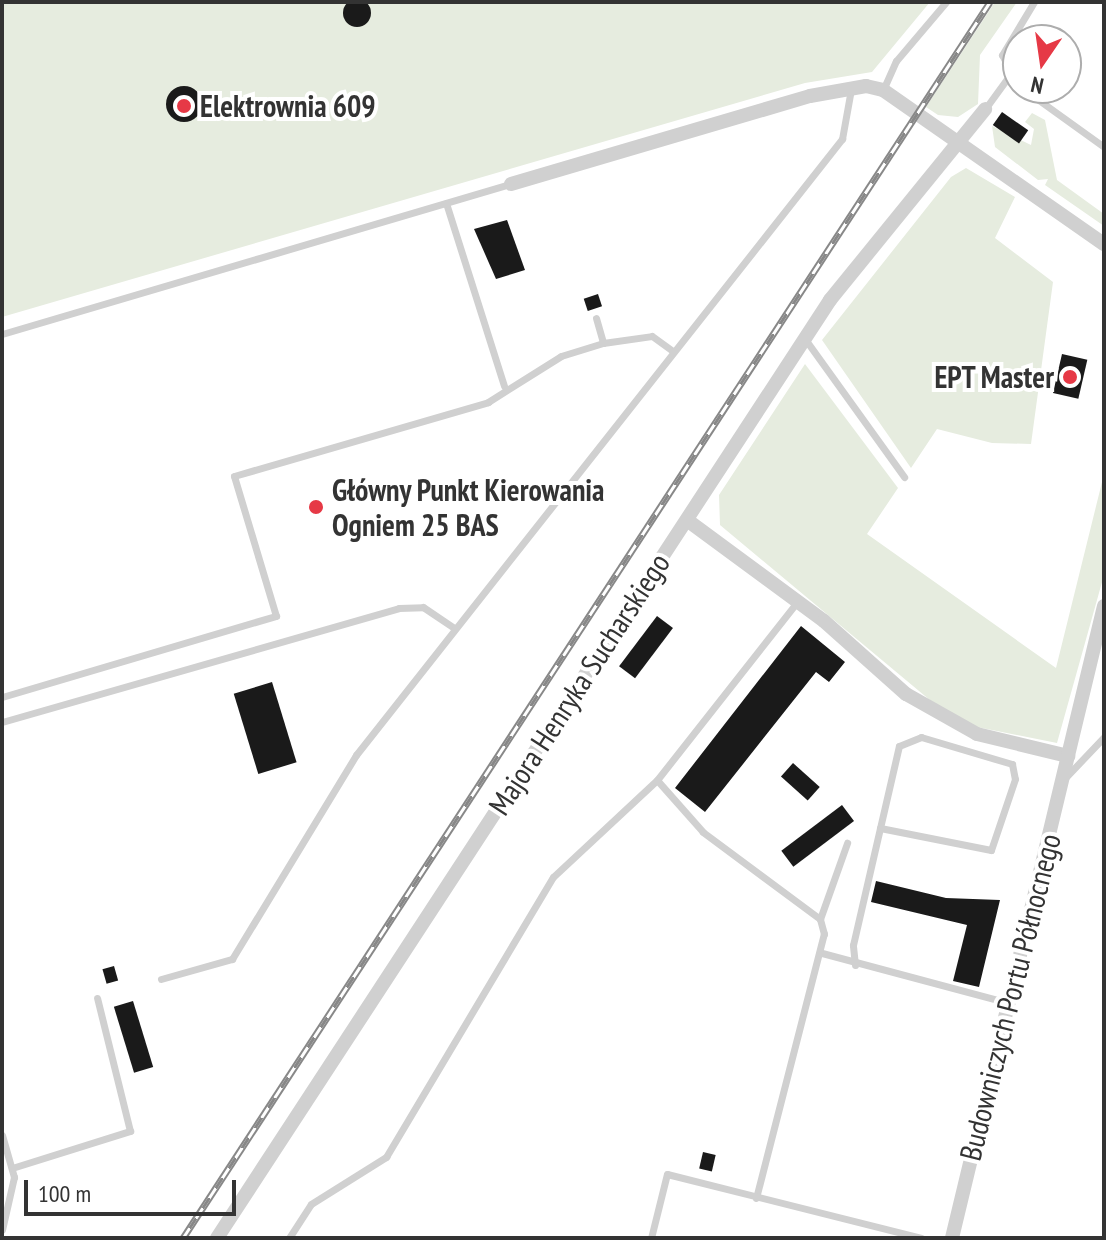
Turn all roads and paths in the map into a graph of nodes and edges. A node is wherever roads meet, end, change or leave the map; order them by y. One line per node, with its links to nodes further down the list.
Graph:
1 (946, 2): 6 (lane)
2 (1034, 2): 3 (lane)
3 (1019, 24)
4 (1002, 85): 8 (lane)
5 (851, 87): 6 (street); 11 (street); 18 (lane)
6 (883, 90): 9 (street)
7 (1044, 104): 10 (lane)
8 (985, 109): 9 (street)
9 (960, 143): 13 (street); 16 (street, Majora Henryka Sucharskiego)
10 (1104, 147)
11 (511, 184): 12 (lane)
12 (446, 203): 15 (lane); 19 (lane)
13 (1104, 244)
14 (596, 318): 17 (lane)
15 (2, 334)
16 (805, 339): 20 (lane); 21 (street, Majora Henryka Sucharskiego)
17 (603, 343): 18 (lane); 19 (lane)
18 (673, 351): 24 (lane)
19 (504, 386): 26 (lane)
20 (904, 477)
21 (687, 520): 22 (street); 44 (street, Majora Henryka Sucharskiego)
22 (797, 602): 29 (street); 31 (lane)
23 (1104, 606): 25 (street, Budowniczych Portu Północnego)
24 (453, 627): 27 (lane); 37 (lane)
25 (1101, 630): 29 (street, Budowniczych Portu Północnego)
26 (2, 697)
27 (2, 722)
28 (1104, 737): 30 (lane)
29 (1068, 756): 30 (street, Budowniczych Portu Północnego)
30 (1063, 779): 39 (street, Budowniczych Portu Północnego)
31 (657, 780): 34 (lane); 45 (lane)
32 (880, 828): 32 (lane); 36 (lane)
33 (847, 843): 34 (lane)
34 (820, 919): 35 (lane)
35 (822, 953): 36 (lane); 42 (lane)
36 (855, 965): 39 (lane)
37 (161, 979)
38 (97, 998): 41 (lane)
39 (1008, 1003): 48 (street, Budowniczych Portu Północnego)
40 (2, 1135): 41 (lane)
41 (12, 1168): 43 (lane)
42 (756, 1198): 46 (lane); 47 (lane)
43 (2, 1230)
44 (217, 1238)
45 (289, 1238)
46 (651, 1238)
47 (921, 1238)
48 (952, 1238)

